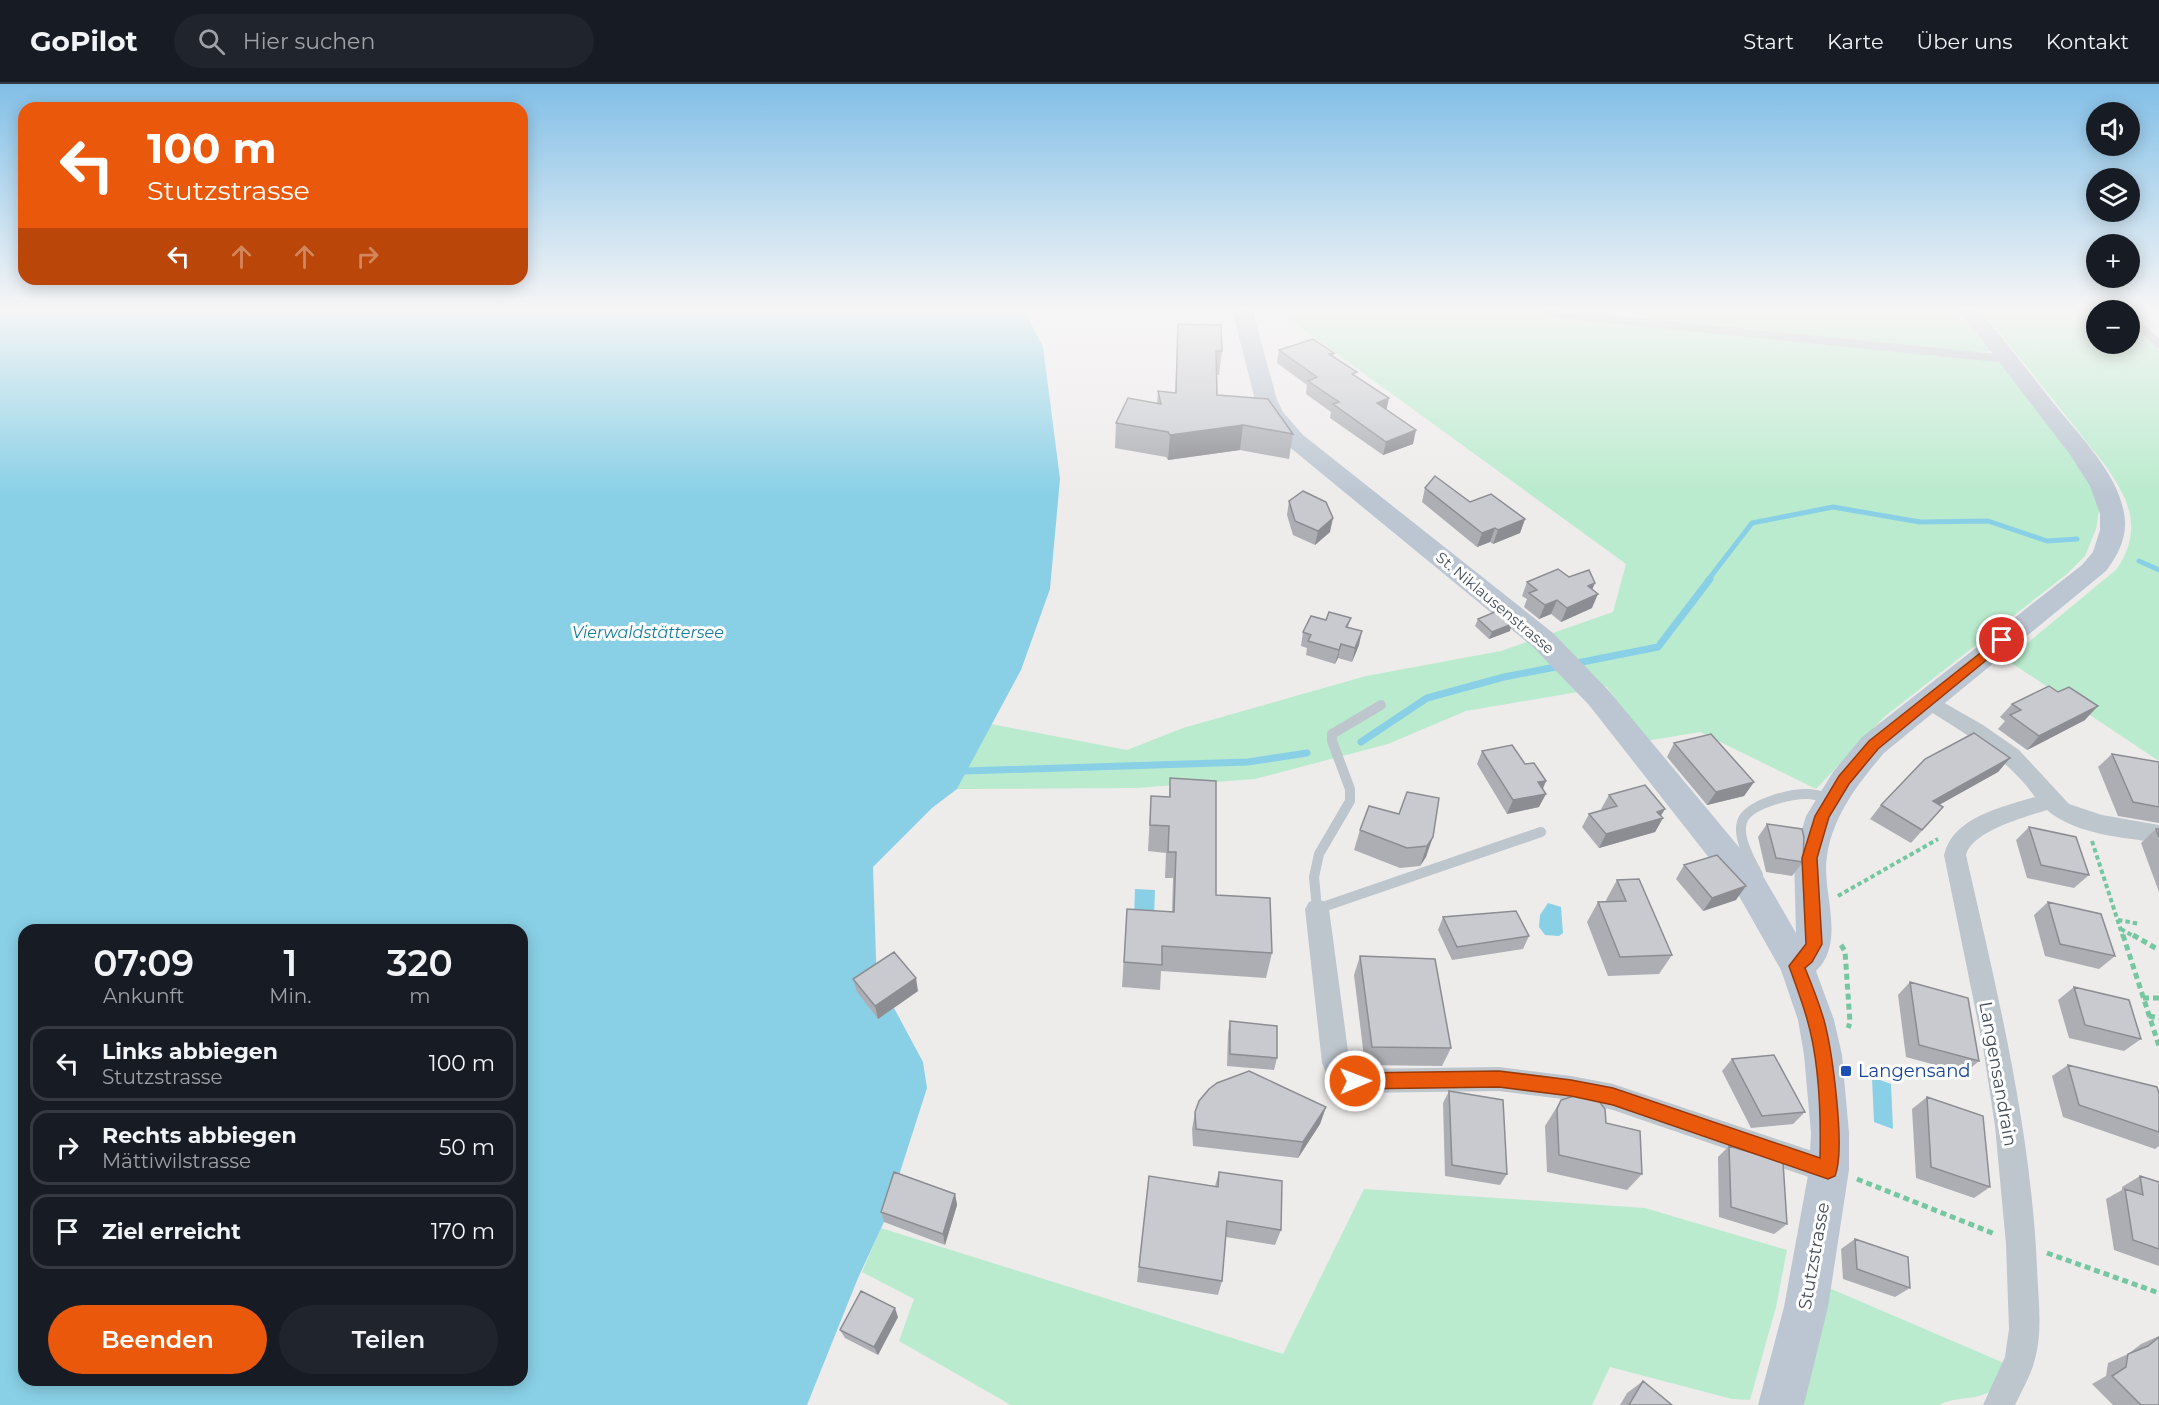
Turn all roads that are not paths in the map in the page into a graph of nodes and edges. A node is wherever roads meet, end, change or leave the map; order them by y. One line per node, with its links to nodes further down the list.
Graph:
1 (1258, 371): 9 (street, St. Niklausenstrasse)
2 (2016, 371): 3 (street)
3 (1927, 700): 5 (street); 6 (street)
4 (1381, 705): 10 (lane)
5 (1832, 798): 9 (lane); 11 (street)
6 (2049, 801): 8 (street); 14 (street, Langensandrain)
7 (1541, 832): 10 (lane)
8 (2159, 834)
9 (1745, 879): 11 (street, St. Niklausenstrasse)
10 (1317, 909): 12 (street)
11 (1797, 966): 12 (street, Stutzstrasse)
12 (1828, 1170): 13 (street, Stutzstrasse)
13 (1781, 1405)
14 (1999, 1405)

